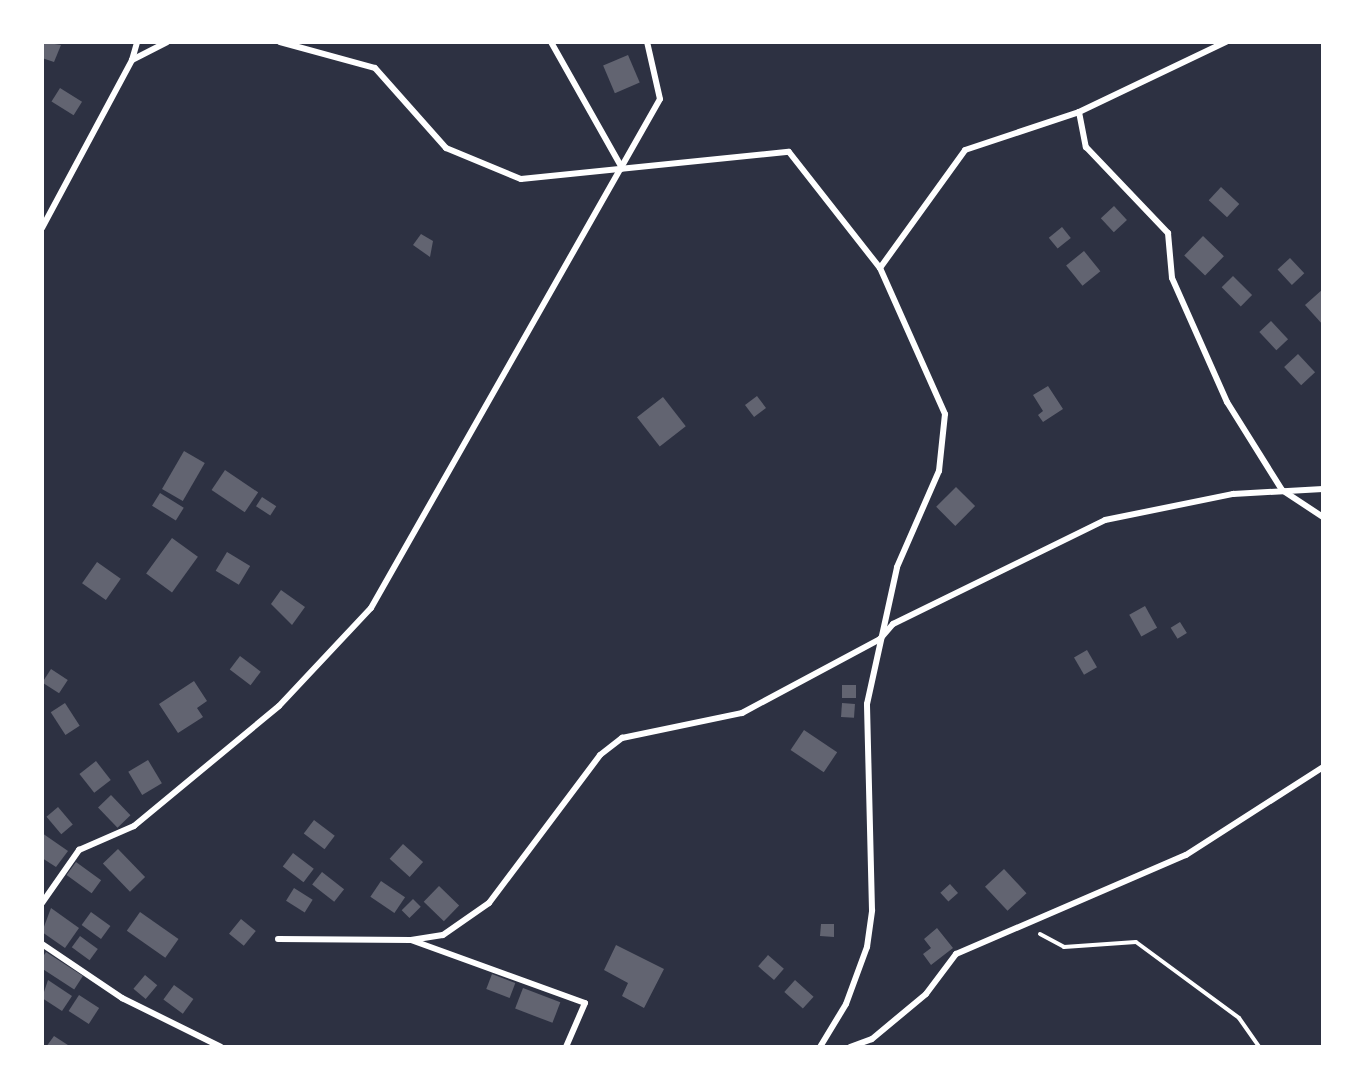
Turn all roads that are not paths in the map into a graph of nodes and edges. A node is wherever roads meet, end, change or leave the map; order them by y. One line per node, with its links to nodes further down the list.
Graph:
1 (137, 42): 7 (street)
2 (167, 42): 7 (street)
3 (280, 42): 9 (street)
4 (551, 42): 9 (street)
5 (647, 42): 9 (street)
6 (1226, 42): 8 (street)
7 (132, 60): 10 (street)
8 (1079, 112): 11 (street); 13 (street)
9 (621, 168): 11 (street); 17 (street)
10 (42, 228)
11 (880, 268): 15 (street)
12 (1323, 489): 13 (street)
13 (1282, 490): 14 (street); 15 (street)
14 (1323, 517)
15 (880, 639): 19 (street); 23 (street)
16 (1323, 767): 24 (street)
17 (42, 903)
18 (278, 939): 19 (street)
19 (411, 940): 22 (street)
20 (42, 944): 21 (street)
21 (221, 1047)
22 (566, 1047)
23 (820, 1047)
24 (850, 1047)

